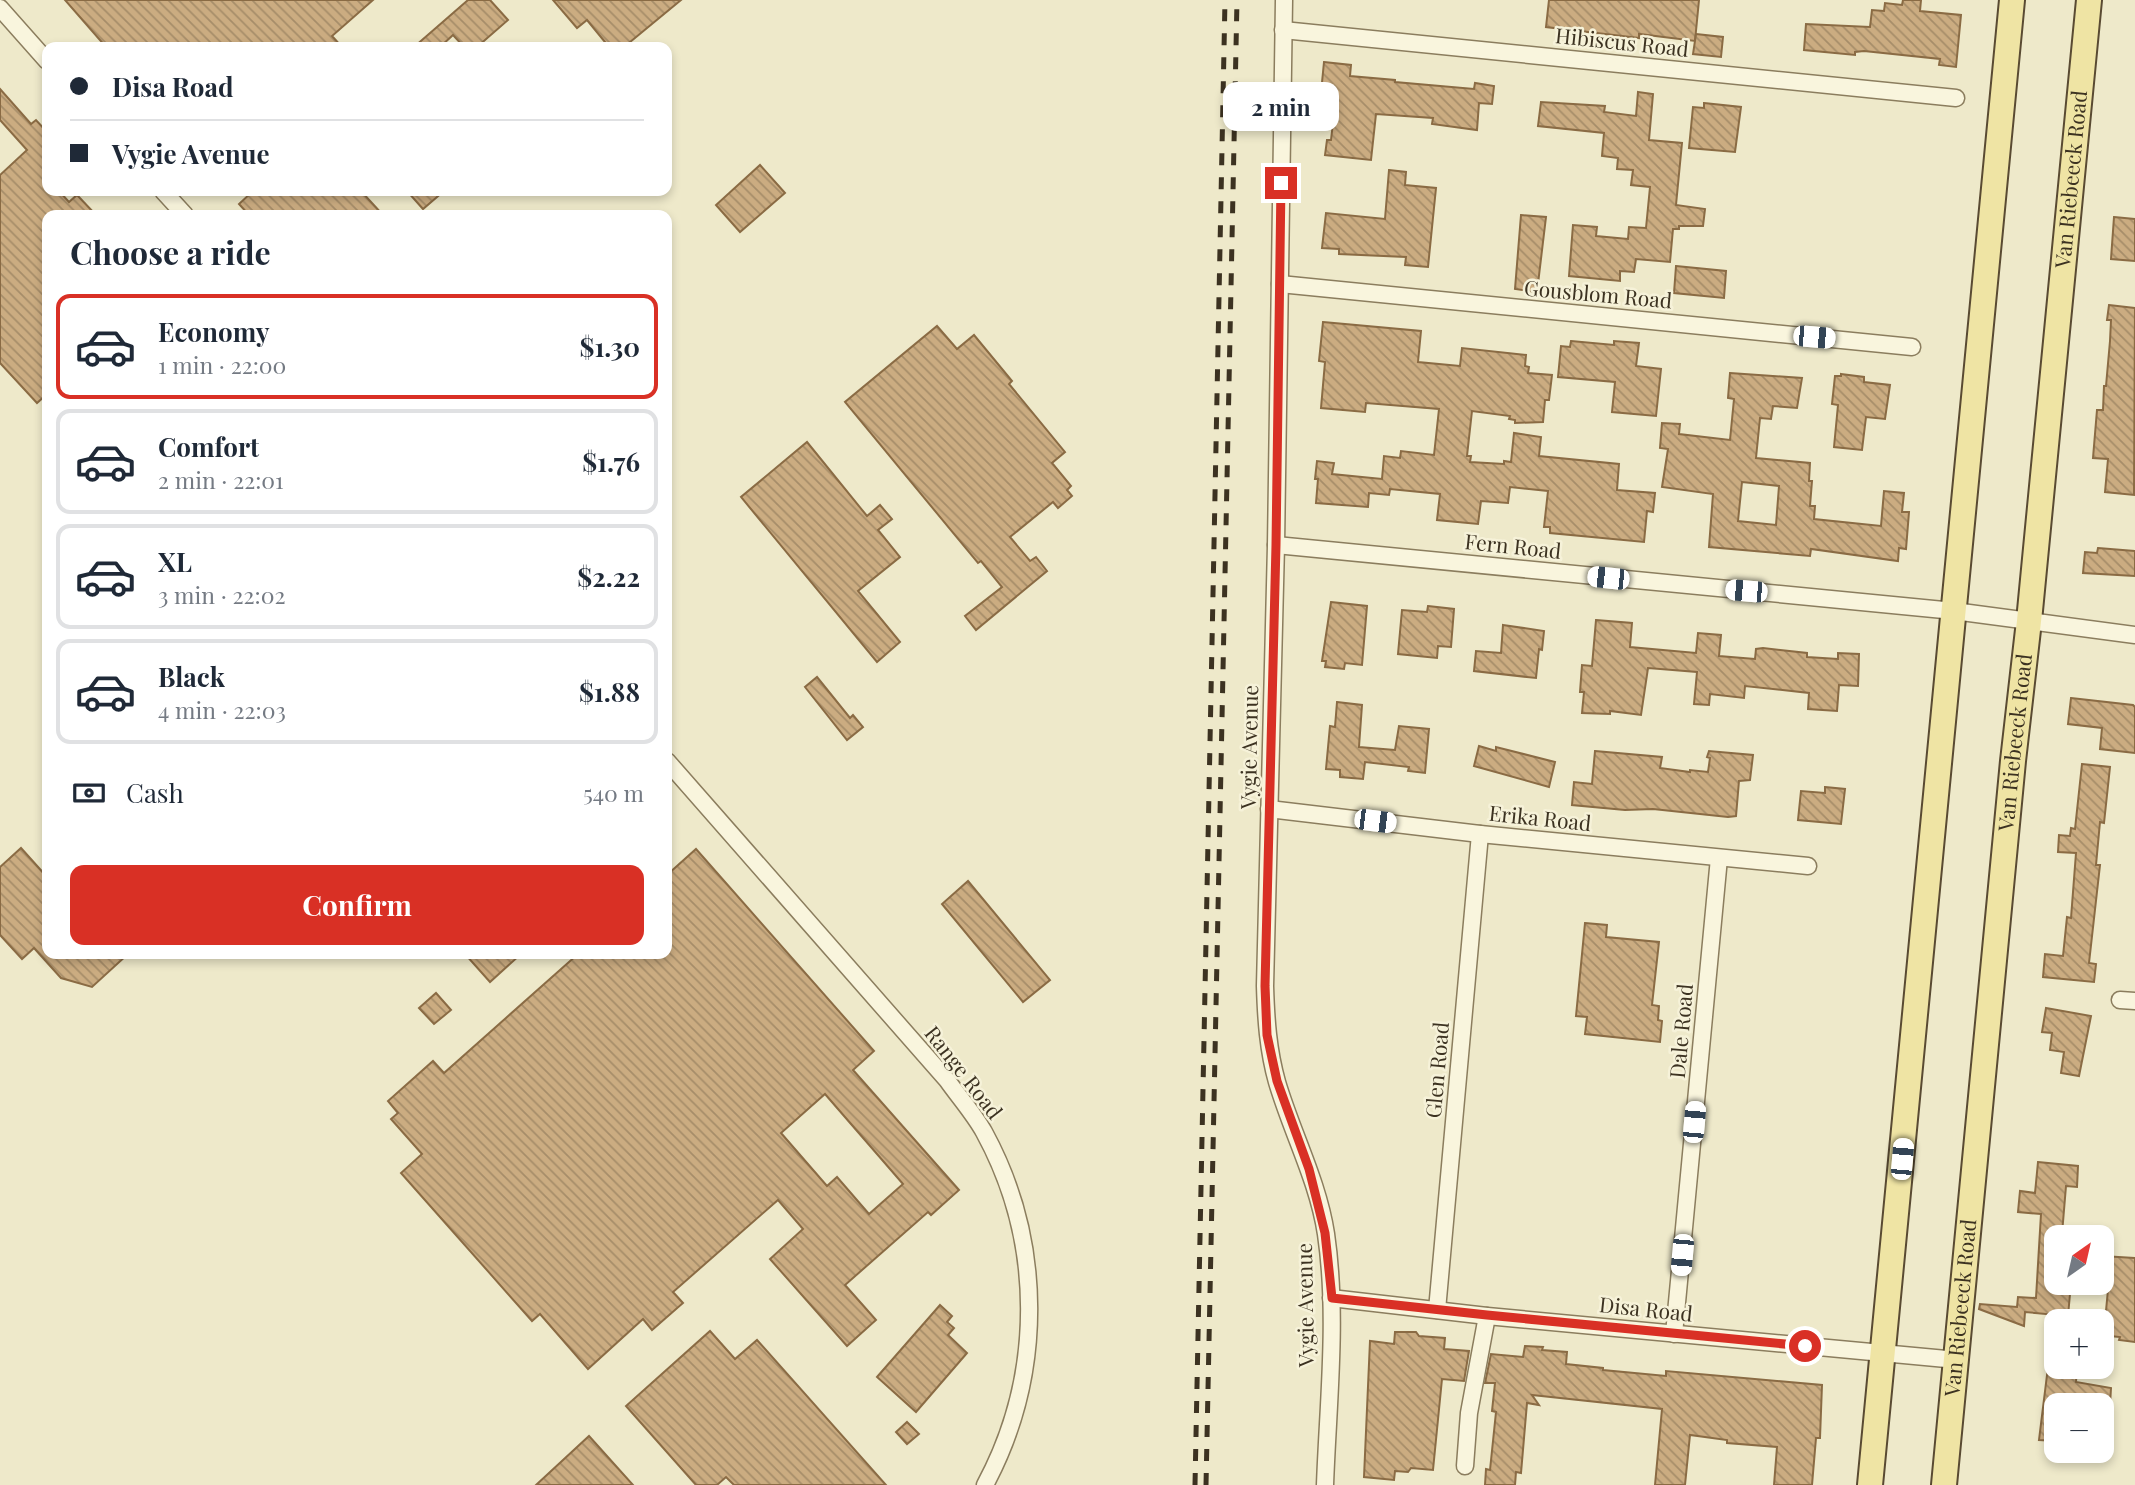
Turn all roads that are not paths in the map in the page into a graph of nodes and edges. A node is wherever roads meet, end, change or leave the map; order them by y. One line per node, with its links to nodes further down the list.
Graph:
1 (1284, 0): 5 (street, Vygie Avenue)
2 (2012, 0): 13 (main road)
3 (2089, 0): 14 (main road, Van Riebeeck Road)
4 (0, 8): 6 (street)
5 (1283, 30): 7 (street, Hibiscus Road); 10 (street, Vygie Avenue)
6 (42, 55)
7 (1956, 98)
8 (168, 196): 9 (street)
9 (180, 210)
10 (1280, 284): 11 (street, Gousblom Road); 12 (street, Vygie Avenue)
11 (1912, 347)
12 (1276, 545): 13 (street, Fern Road); 17 (street, Vygie Avenue)
13 (1954, 611): 14 (street, Fern Road); 25 (main road)
14 (2029, 621): 15 (street, Fern Road); 26 (main road, Van Riebeeck Road)
15 (2135, 635)
16 (672, 767): 28 (street, Range Road)
17 (1269, 809): 18 (street, Erika Road); 21 (street, Vygie Avenue)
18 (1480, 834): 19 (street, Erika Road); 22 (street, Glen Road)
19 (1719, 858): 20 (street, Erika Road); 24 (street, Dale Road)
20 (1808, 866)
21 (1332, 1298): 22 (street, Disa Road); 29 (street, Vygie Avenue)
22 (1437, 1310): 23 (street, Disa Road)
23 (1487, 1315): 24 (street, Disa Road); 27 (street)
24 (1674, 1334): 25 (street, Disa Road)
25 (1883, 1354): 26 (street, Disa Road); 30 (main road)
26 (1956, 1360): 31 (main road, Van Riebeeck Road)
27 (1465, 1466)
28 (985, 1485)
29 (1325, 1485)
30 (1870, 1485)
31 (1944, 1485)

